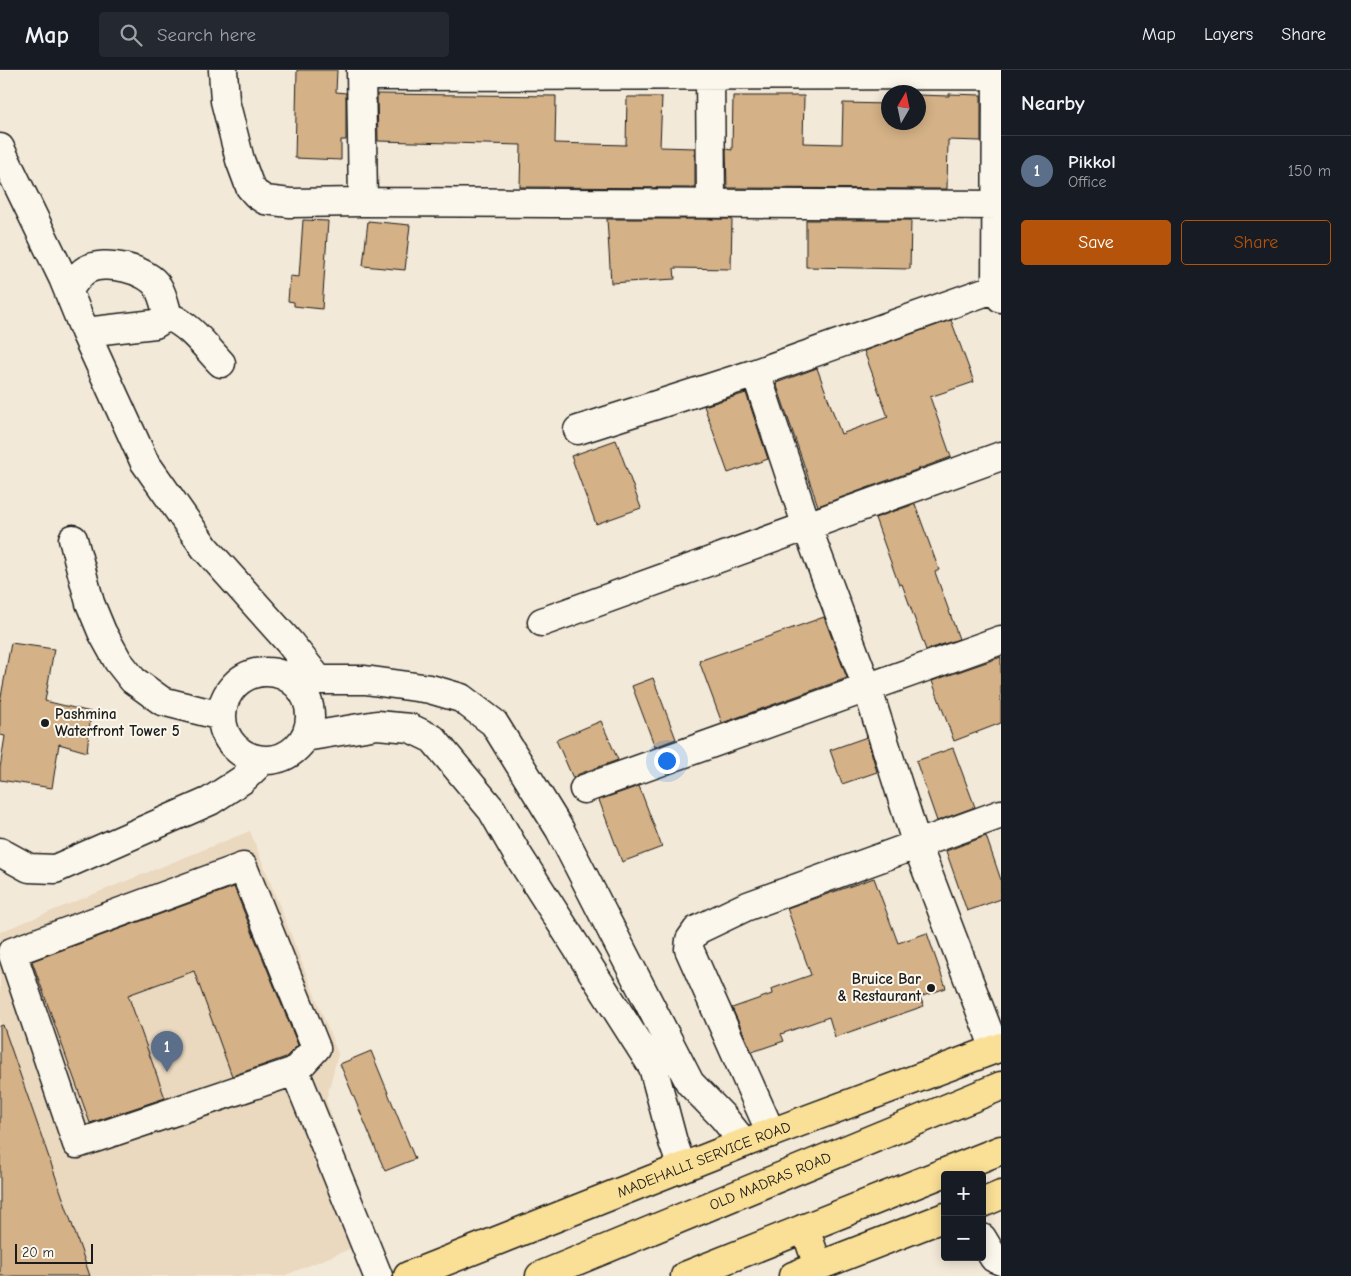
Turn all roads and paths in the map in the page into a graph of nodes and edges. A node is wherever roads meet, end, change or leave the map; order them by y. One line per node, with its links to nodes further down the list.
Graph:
1 (223, 70): 6 (street)
2 (361, 73): 3 (street); 6 (street)
3 (710, 73): 4 (street); 7 (street)
4 (998, 74): 8 (street)
5 (0, 148): 9 (street)
6 (363, 202): 7 (street)
7 (711, 203): 8 (street)
8 (999, 204): 10 (street)
9 (68, 290): 11 (street); 12 (street)
10 (998, 293): 14 (street)
11 (168, 316): 12 (street); 13 (street)
12 (85, 332): 21 (street)
13 (221, 363)
14 (756, 373): 15 (street); 17 (street)
15 (578, 430)
16 (1001, 456): 17 (street)
17 (807, 526): 19 (street); 22 (street)
18 (73, 539): 23 (street)
19 (542, 622)
20 (1001, 640): 22 (street)
21 (307, 682): 23 (street); 24 (street); 34 (street)
22 (867, 688): 26 (street); 28 (street)
23 (221, 716): 25 (street)
24 (305, 737): 25 (street); 36 (street)
25 (263, 760): 29 (street)
26 (584, 789)
27 (1001, 814): 28 (street)
28 (917, 845): 30 (street); 33 (street)
29 (0, 852)
30 (998, 1048): 33 (main road, MADEHALLI SERVICE ROAD)
31 (295, 1071): 31 (street); 44 (street)
32 (1001, 1086): 46 (main road, OLD MADRAS ROAD)
33 (771, 1133): 34 (main road, MADEHALLI SERVICE ROAD)
34 (744, 1143): 36 (main road, MADEHALLI SERVICE ROAD)
35 (1001, 1150): 40 (main road)
36 (682, 1167): 45 (main road, MADEHALLI SERVICE ROAD)
37 (1001, 1195): 38 (main road)
38 (986, 1201)
39 (941, 1219): 43 (main road)
40 (805, 1228): 43 (main road); 47 (main road)
41 (986, 1245): 42 (street)
42 (1001, 1261)
43 (818, 1266): 48 (main road)
44 (378, 1276)
45 (408, 1276)
46 (540, 1276)
47 (685, 1276)
48 (793, 1276)

